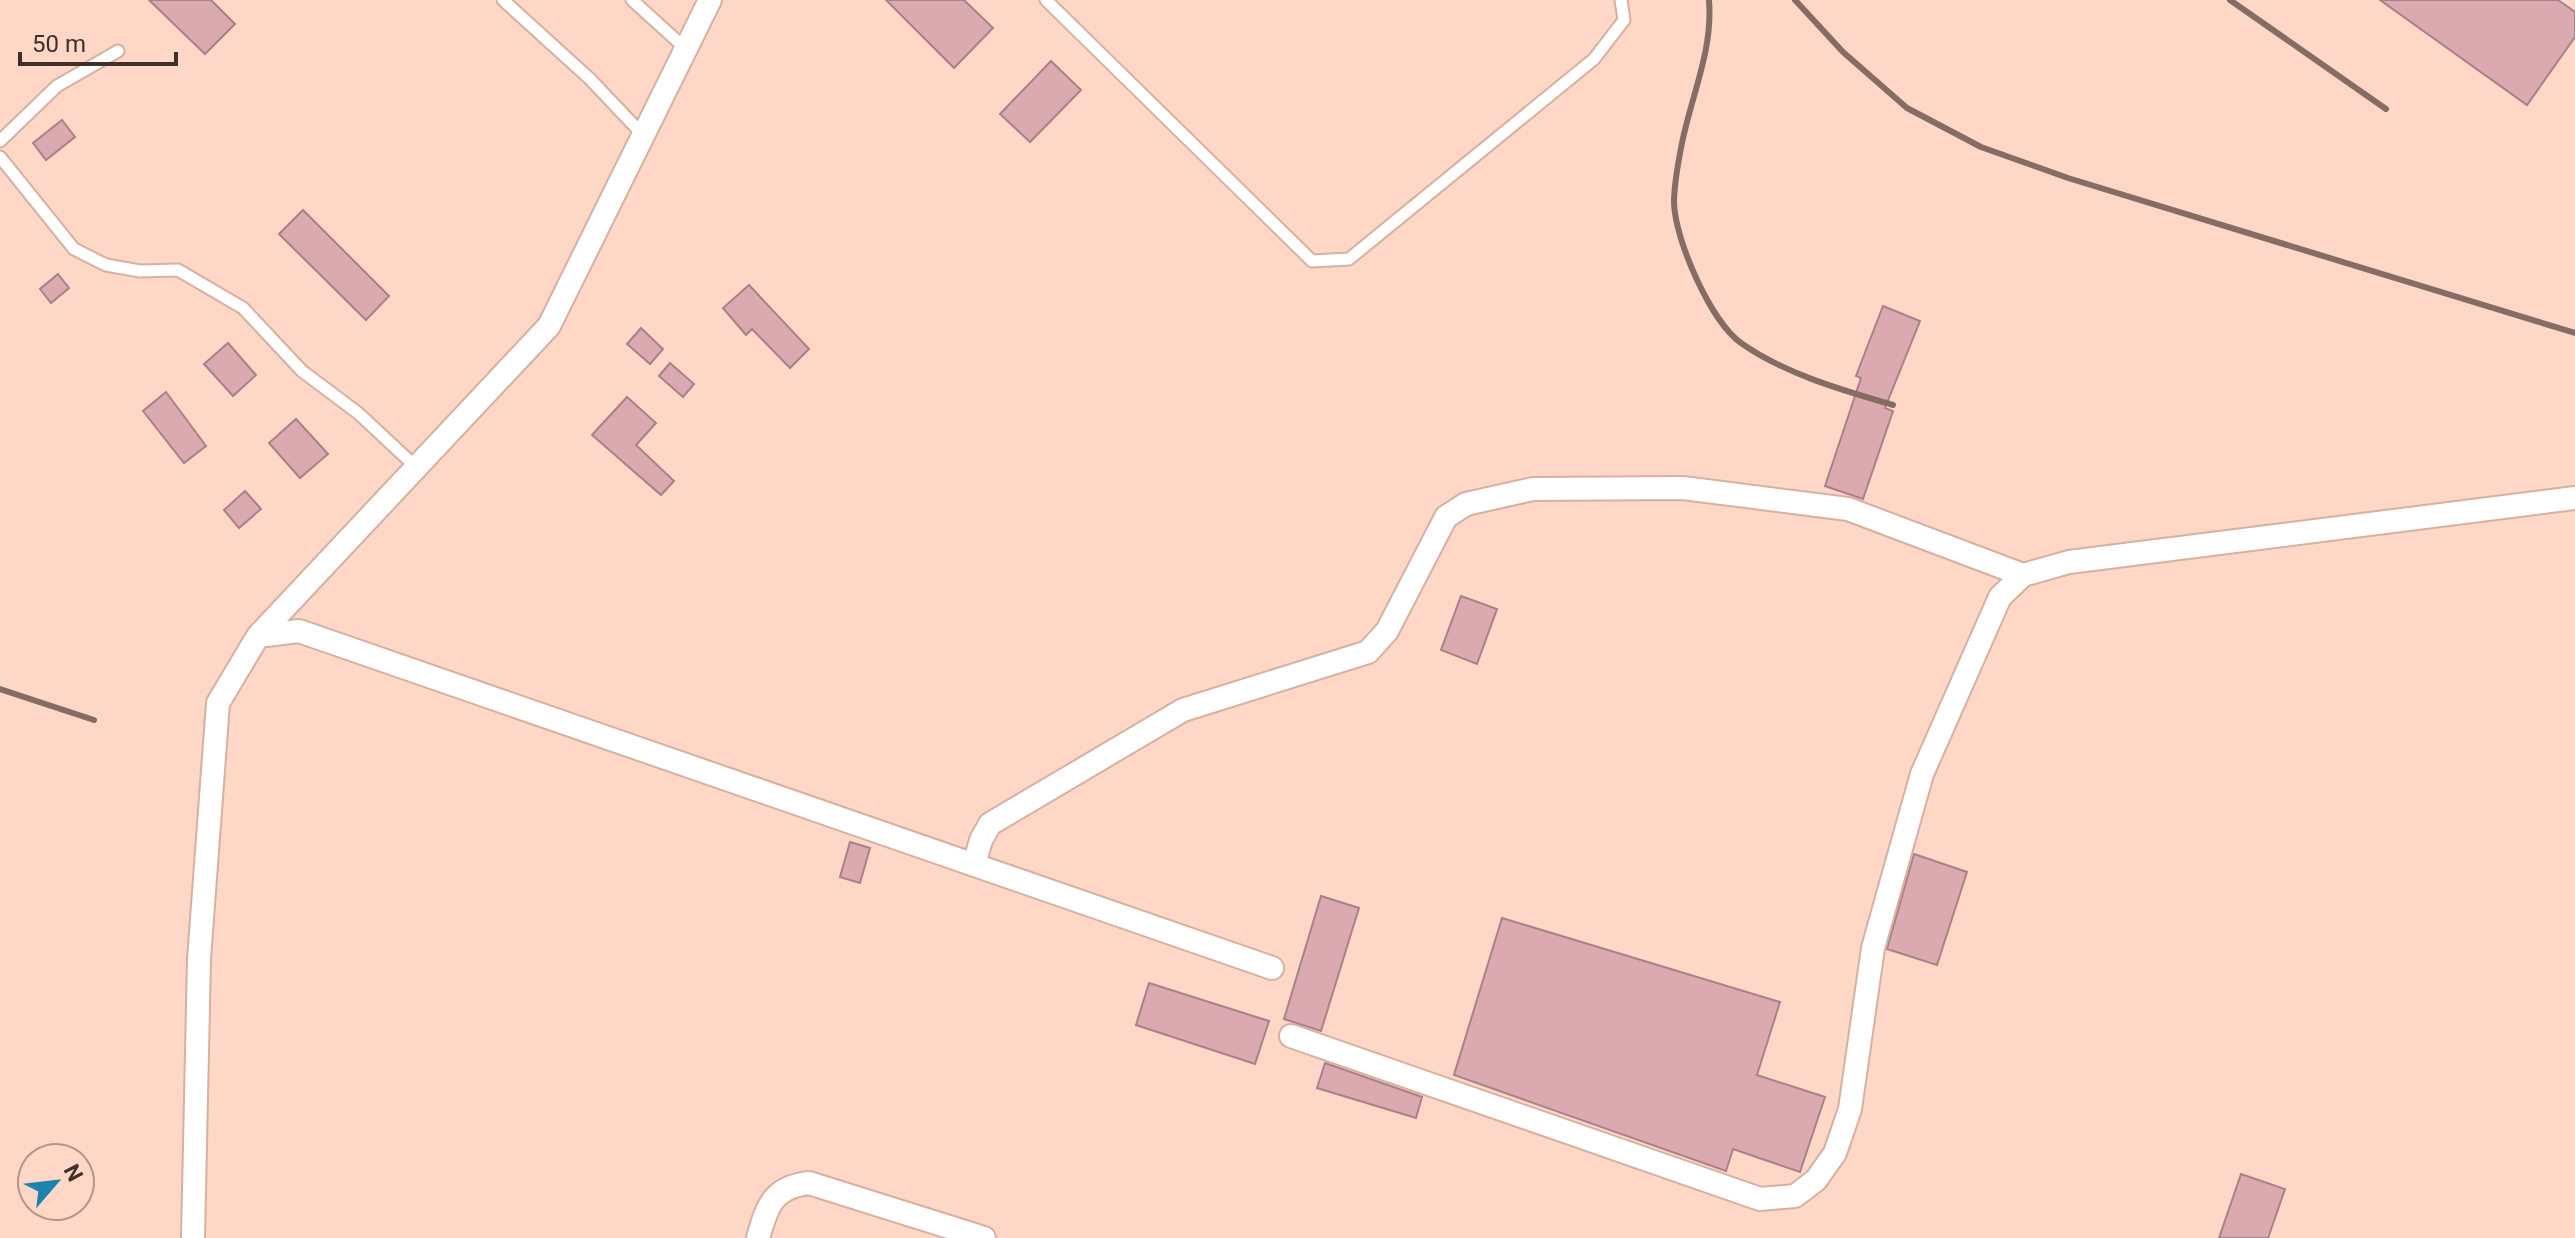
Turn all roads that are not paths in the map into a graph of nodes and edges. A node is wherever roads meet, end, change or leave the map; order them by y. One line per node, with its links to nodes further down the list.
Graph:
1 (503, 0): 8 (lane)
2 (632, 0): 6 (lane)
3 (710, 0): 6 (street)
4 (1046, 0): 5 (lane)
5 (1621, 0)
6 (686, 49): 8 (street)
7 (118, 51): 9 (lane)
8 (643, 135): 11 (street)
9 (0, 141)
10 (0, 157): 11 (lane)
11 (416, 467): 14 (street)
12 (2575, 498): 13 (street)
13 (2023, 575): 15 (street); 17 (street)
14 (258, 636): 15 (street); 18 (street)
15 (974, 865): 16 (street)
16 (1272, 968)
17 (1291, 1036)
18 (193, 1238)
19 (758, 1238): 20 (street)
20 (984, 1238)

